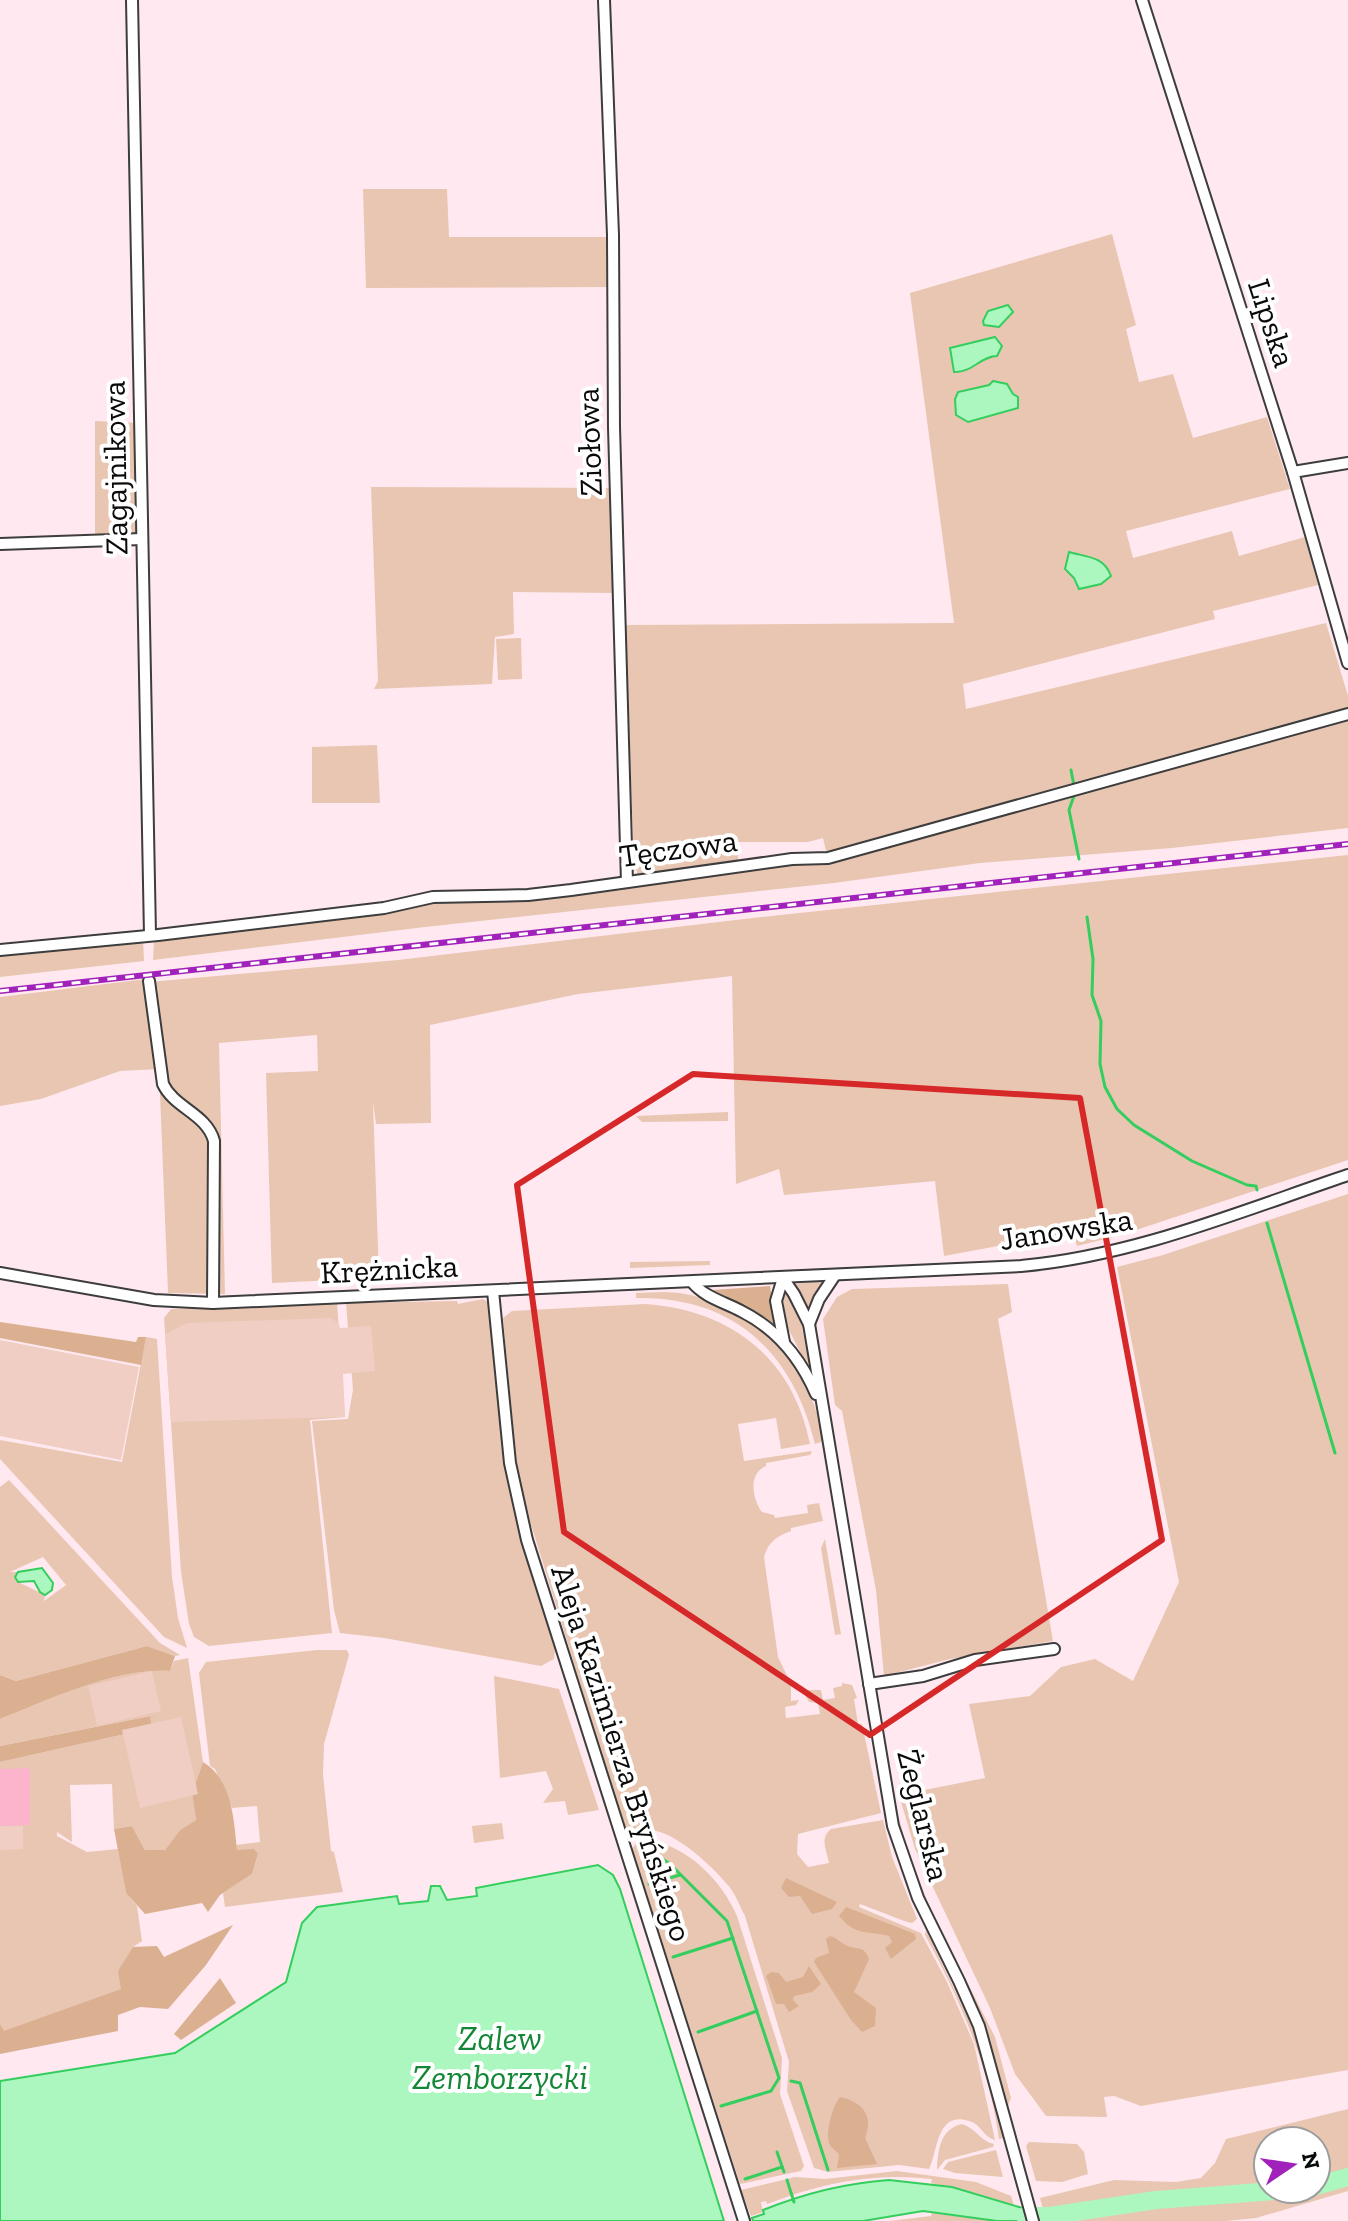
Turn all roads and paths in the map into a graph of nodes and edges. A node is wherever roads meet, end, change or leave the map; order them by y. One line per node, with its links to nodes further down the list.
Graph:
1 (132, 0): 6 (street, Zagajnikowa)
2 (604, 0): 10 (street, Ziołowa)
3 (1142, 0): 5 (street, Lipska)
4 (1348, 463): 5 (street)
5 (1293, 472): 8 (street, Lipska)
6 (142, 539): 7 (street); 11 (street, Zagajnikowa)
7 (0, 544)
8 (1348, 663)
9 (1348, 714): 10 (street, Tęczowa)
10 (627, 882): 11 (street, Tęczowa)
11 (150, 935): 12 (street, Tęczowa)
12 (0, 950)
13 (149, 981): 20 (street)
14 (1348, 1175): 16 (street, Janowska)
15 (0, 1273): 20 (street, Krężnicka)
16 (835, 1275): 17 (street, Janowska); 21 (street)
17 (783, 1278): 18 (street, Krężnicka); 21 (street, Żeglarska); 22 (street, Żeglarska)
18 (692, 1282): 19 (street, Krężnicka); 22 (street, Żeglarska)
19 (493, 1291): 20 (street, Krężnicka); 26 (street, Aleja Kazimierza Bryńskiego)
20 (213, 1303)
21 (809, 1324): 23 (street, Żeglarska)
22 (784, 1342): 23 (street, Żeglarska)
23 (821, 1407): 25 (street, Żeglarska)
24 (1054, 1649): 25 (street)
25 (869, 1684): 27 (street, Żeglarska)
26 (743, 2216)
27 (1033, 2221)

